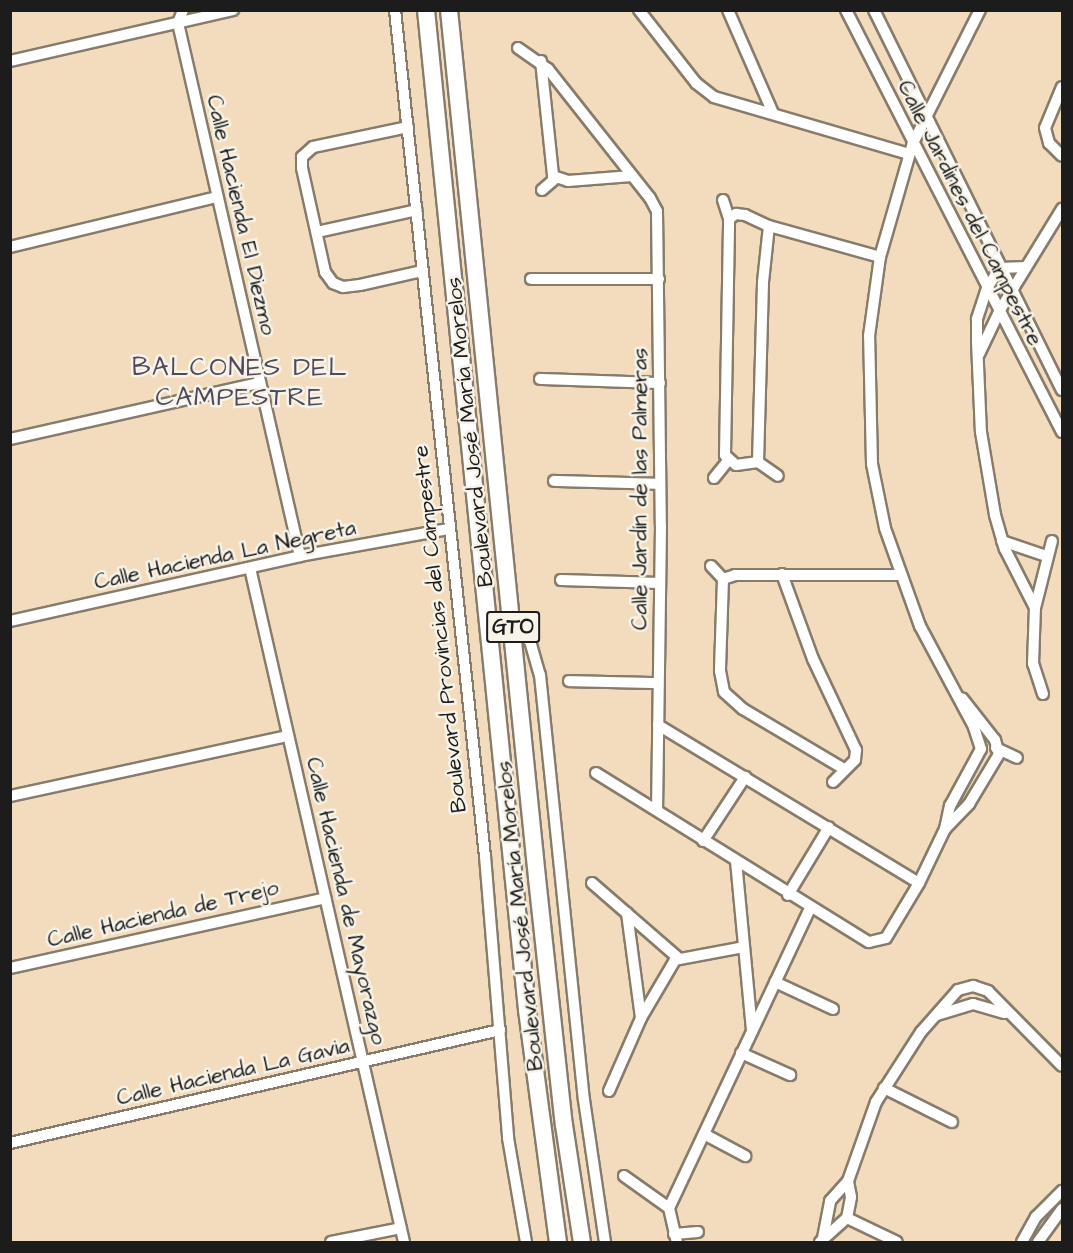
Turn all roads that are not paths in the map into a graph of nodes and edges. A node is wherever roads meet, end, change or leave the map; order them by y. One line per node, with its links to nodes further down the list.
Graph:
1 (183, 10): 11 (street)
2 (233, 10): 11 (street)
3 (395, 10): 18 (street, Boulevard Provincias del Campestre)
4 (426, 10): 130 (main road, Boulevard José María Morelos / GTO)
5 (449, 10): 71 (main road, Boulevard José María Morelos / GTO)
6 (639, 10): 16 (street)
7 (728, 10): 16 (street)
8 (846, 10): 19 (street, Calle Jardines del Campestre)
9 (874, 10): 17 (street, Calle Jardines del Campestre)
10 (980, 10): 17 (street)
11 (178, 23): 13 (street); 25 (street, Calle Hacienda El Diezmo)
12 (518, 48): 14 (street, Calle Jardín de las Palmeras)
13 (10, 61)
14 (541, 61): 22 (street, Calle Jardín de las Palmeras); 23 (street)
15 (1062, 87): 21 (street)
16 (773, 113): 20 (street)
17 (925, 117): 19 (street); 35 (street, Calle Jardines del Campestre)
18 (408, 127): 27 (street, Boulevard Provincias del Campestre); 31 (street)
19 (913, 143): 20 (street); 39 (street, Calle Jardines del Campestre)
20 (909, 154): 33 (street)
21 (1062, 156)
22 (632, 177): 23 (street); 38 (street, Calle Jardín de las Palmeras)
23 (556, 178): 24 (street)
24 (542, 190)
25 (217, 197): 32 (street); 46 (street, Calle Hacienda El Diezmo)
26 (723, 200): 29 (street)
27 (417, 210): 31 (street); 36 (street, Boulevard Provincias del Campestre)
28 (1061, 215): 34 (street)
29 (729, 219): 30 (street); 51 (street)
30 (769, 226): 33 (street); 52 (street)
31 (317, 232): 36 (street)
32 (10, 247)
33 (880, 257): 65 (street)
34 (1026, 267): 35 (street); 40 (street)
35 (1000, 268): 39 (street); 40 (street, Calle Jardines del Campestre)
36 (422, 271): 57 (street, Boulevard Provincias del Campestre)
37 (531, 279): 38 (street)
38 (659, 279): 47 (street, Calle Jardín de las Palmeras)
39 (987, 288): 41 (street, Calle Jardines del Campestre); 44 (street)
40 (1012, 291): 41 (street); 42 (street, Calle Jardines del Campestre)
41 (1000, 310): 43 (street, Calle Jardines del Campestre); 44 (street)
42 (1031, 330): 43 (street); 48 (street, Calle Jardines del Campestre)
43 (1013, 338): 49 (street, Calle Jardines del Campestre)
44 (979, 355): 58 (street)
45 (540, 379): 47 (street)
46 (259, 383): 50 (street); 60 (street, Calle Hacienda El Diezmo)
47 (660, 383): 56 (street, Calle Jardín de las Palmeras)
48 (1062, 390)
49 (1062, 432)
50 (10, 439)
51 (728, 460): 52 (street); 54 (street)
52 (758, 462): 53 (street)
53 (778, 476)
54 (714, 478)
55 (554, 482): 56 (street)
56 (660, 484): 68 (street, Calle Jardín de las Palmeras)
57 (448, 529): 60 (street, Calle Hacienda La Negreta); 105 (street, Boulevard Provincias del Campestre)
58 (1002, 541): 61 (street); 69 (street)
59 (1052, 541): 61 (street)
60 (300, 556): 63 (street, Calle Hacienda La Negreta)
61 (1046, 556): 69 (street)
62 (711, 566): 66 (street)
63 (250, 568): 70 (street, Calle Hacienda La Negreta); 77 (street, Calle Hacienda de Mayorazgo)
64 (782, 574): 65 (street); 66 (street); 81 (street)
65 (900, 575): 74 (street)
66 (723, 579): 81 (street)
67 (561, 580): 68 (street)
68 (660, 583): 73 (street, Calle Jardín de las Palmeras)
69 (1035, 608): 75 (street)
70 (10, 621)
71 (514, 629): 131 (main road, Boulevard José María Morelos / GTO); 132 (street)
72 (569, 681): 73 (street)
73 (658, 683): 76 (street, Calle Jardín de las Palmeras)
74 (955, 692): 78 (street); 79 (street)
75 (1043, 694)
76 (658, 725): 83 (street); 86 (street, Calle Jardín de las Palmeras)
77 (288, 736): 85 (street); 94 (street, Calle Hacienda de Mayorazgo)
78 (980, 743): 79 (street); 88 (street)
79 (999, 749): 80 (street); 88 (street)
80 (1017, 758)
81 (844, 769): 84 (street)
82 (596, 773): 86 (street)
83 (746, 777): 87 (street); 89 (street)
84 (833, 782)
85 (10, 796)
86 (657, 810): 89 (street)
87 (829, 827): 92 (street); 93 (street)
88 (945, 829): 92 (street)
89 (703, 841): 90 (street)
90 (736, 861): 93 (street); 97 (street)
91 (592, 883): 96 (street)
92 (919, 883): 95 (street)
93 (788, 895): 95 (street)
94 (325, 898): 99 (street, Calle Hacienda de Trejo); 108 (street, Calle Hacienda de Mayorazgo)
95 (810, 908): 100 (street)
96 (627, 913): 98 (street); 104 (street)
97 (744, 947): 98 (street); 106 (street)
98 (677, 957): 104 (street)
99 (10, 968)
100 (775, 982): 101 (street); 106 (street)
101 (833, 1009)
102 (1008, 1014): 103 (street); 103 (street); 109 (street)
103 (937, 1015): 111 (street)
104 (641, 1018): 112 (street)
105 (500, 1030): 108 (street, Calle Hacienda La Gavia); 129 (street, Boulevard Provincias del Campestre)
106 (752, 1031): 107 (street)
107 (741, 1053): 110 (street); 114 (street)
108 (363, 1062): 115 (street, Calle Hacienda La Gavia); 123 (street, Calle Hacienda de Mayorazgo)
109 (1062, 1066)
110 (790, 1074)
111 (884, 1088): 113 (street); 118 (street)
112 (609, 1091)
113 (952, 1122)
114 (704, 1134): 116 (street); 120 (street)
115 (10, 1143)
116 (745, 1156)
117 (624, 1176): 120 (street)
118 (848, 1181): 122 (street); 126 (street)
119 (1062, 1191): 134 (street)
120 (669, 1208): 125 (street)
121 (1062, 1209): 135 (street)
122 (847, 1218): 126 (street); 133 (street)
123 (401, 1227): 127 (street); 128 (street, Calle Hacienda de Mayorazgo)
124 (698, 1232): 125 (street)
125 (676, 1238)
126 (821, 1240)
127 (331, 1242)
128 (404, 1242)
129 (526, 1242)
130 (558, 1242)
131 (582, 1242)
132 (605, 1242)
133 (897, 1242)
134 (1022, 1242)
135 (1038, 1242)

